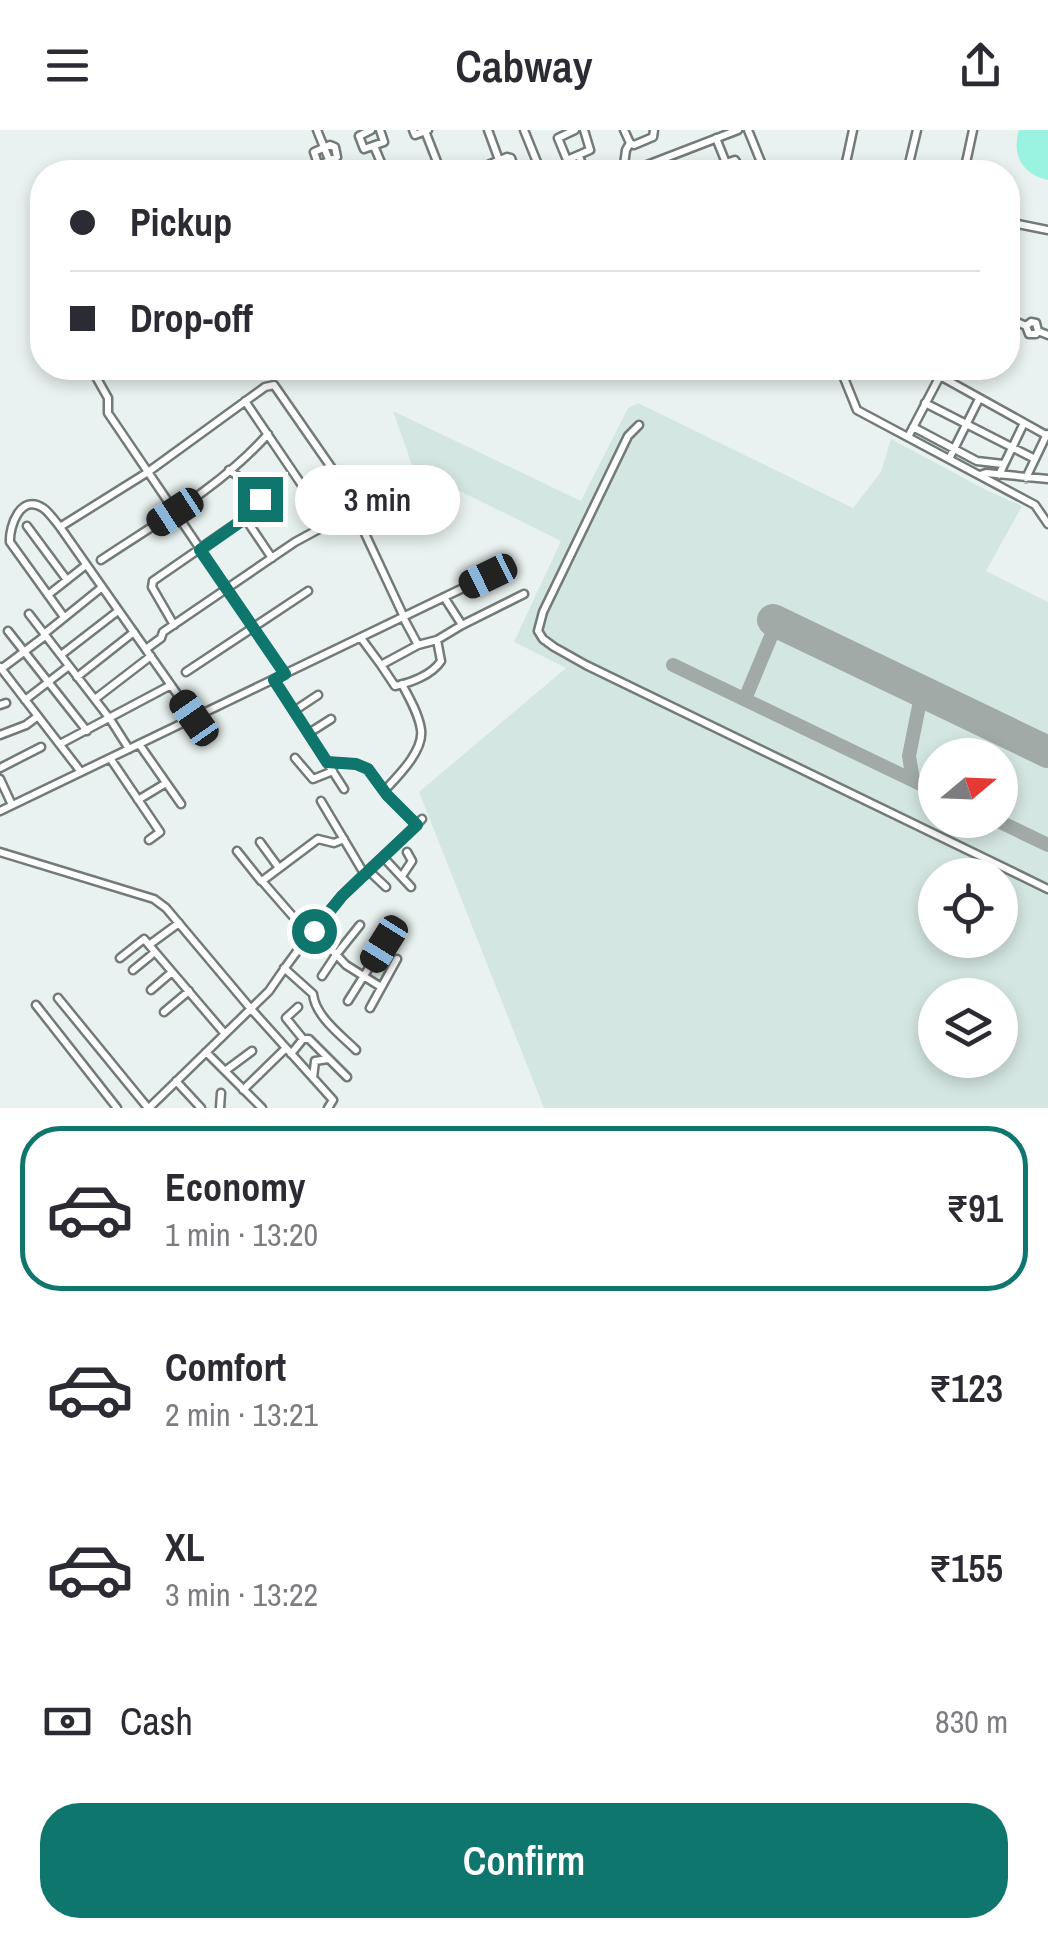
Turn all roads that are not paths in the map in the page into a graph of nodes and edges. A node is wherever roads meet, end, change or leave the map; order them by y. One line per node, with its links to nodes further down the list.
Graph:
1 (317, 130): 21 (street)
2 (369, 130): 20 (street)
3 (380, 130): 20 (street)
4 (414, 130): 16 (street)
5 (488, 130): 27 (street)
6 (524, 130): 29 (street)
7 (584, 130): 22 (street)
8 (624, 130): 19 (street)
9 (654, 130): 19 (street)
10 (708, 130): 18 (street)
11 (738, 130): 18 (street)
12 (748, 130): 34 (street)
13 (853, 130): 35 (street)
14 (916, 130): 36 (street)
15 (974, 130): 37 (street)
16 (426, 131): 26 (street)
17 (571, 131): 22 (street)
18 (714, 139): 32 (street); 33 (street)
19 (630, 143): 31 (street)
20 (374, 146): 25 (street)
21 (324, 148): 23 (street); 24 (street)
22 (579, 156): 30 (street)
23 (316, 160)
24 (330, 160)
25 (379, 160)
26 (437, 160)
27 (499, 160): 28 (street)
28 (510, 160)
29 (536, 160)
30 (581, 160)
31 (626, 160)
32 (660, 160)
33 (724, 160)
34 (760, 160)
35 (847, 160)
36 (910, 160)
37 (967, 160)
38 (1020, 226): 39 (street)
39 (1048, 230)
40 (1020, 323): 41 (street)
41 (1048, 335)
42 (97, 380): 62 (street)
43 (845, 380): 55 (street)
44 (938, 380): 48 (street)
45 (947, 380): 46 (street)
46 (980, 399): 49 (street); 51 (street)
47 (246, 401): 53 (street); 62 (street); 68 (street)
48 (926, 403): 51 (street); 52 (street)
49 (1024, 423): 54 (street); 56 (street)
50 (639, 425): 155 (street)
51 (967, 425): 56 (street); 57 (street)
52 (912, 427): 55 (street); 57 (street)
53 (268, 434): 61 (street); 67 (street)
54 (1047, 434): 59 (street)
55 (908, 437): 58 (street)
56 (1011, 448): 59 (street); 60 (street)
57 (954, 450): 58 (street); 60 (street)
58 (949, 459): 63 (street)
59 (1035, 460): 65 (street)
60 (1004, 464): 64 (street)
61 (230, 470): 69 (street); 70 (street)
62 (148, 472): 69 (street); 73 (street)
63 (979, 475): 64 (street); 71 (street)
64 (999, 475): 65 (street)
65 (1026, 478): 66 (street)
66 (1048, 479)
67 (314, 503)
68 (356, 510): 75 (street); 88 (street)
69 (175, 512): 74 (street); 76 (street)
70 (245, 518): 74 (street); 75 (street)
71 (1048, 524)
72 (28, 526): 79 (street)
73 (60, 527): 77 (street); 84 (street)
74 (200, 550): 81 (street); 90 (street)
75 (272, 558): 81 (street)
76 (101, 560)
77 (86, 566): 79 (street); 80 (street)
78 (488, 576): 85 (street)
79 (67, 580): 84 (street)
80 (102, 588): 86 (street); 89 (street)
81 (227, 589): 90 (street); 92 (street)
82 (308, 590): 92 (street)
83 (524, 594): 91 (street)
84 (48, 595): 89 (street)
85 (444, 598): 88 (street); 91 (street)
86 (118, 610): 94 (street); 101 (street)
87 (29, 614): 95 (street)
88 (404, 617): 96 (street); 98 (street)
89 (64, 618): 95 (street)
90 (174, 625): 100 (street)
91 (462, 625): 97 (street)
92 (253, 627): 105 (street); 106 (street)
93 (8, 631): 99 (street)
94 (134, 632): 100 (street); 107 (street)
95 (44, 635): 99 (street); 101 (street)
96 (360, 638): 102 (street); 106 (street)
97 (437, 640): 98 (street); 110 (street)
98 (418, 645): 102 (street)
99 (24, 652): 104 (street); 109 (street)
100 (148, 653): 111 (street); 113 (street)
101 (60, 655): 103 (street)
102 (381, 665): 110 (street)
103 (69, 666): 107 (street); 109 (street)
104 (1, 668): 114 (street)
105 (186, 672)
106 (285, 674): 108 (street)
107 (77, 677): 113 (street)
108 (274, 680): 115 (street); 117 (street)
109 (48, 681): 114 (street); 120 (street)
110 (402, 684): 136 (street)
111 (171, 685): 117 (street); 118 (street)
112 (318, 694): 115 (street)
113 (94, 699): 118 (street)
114 (25, 700): 116 (street)
115 (294, 711): 121 (street)
116 (38, 716): 122 (street); 123 (street)
117 (194, 718): 124 (street)
118 (110, 719): 120 (street); 126 (street)
119 (330, 719): 121 (street)
120 (87, 731): 123 (street)
121 (308, 733): 129 (street)
122 (0, 736)
123 (60, 744): 132 (street)
124 (139, 744): 126 (street); 134 (street)
125 (40, 748): 130 (street)
126 (129, 748): 127 (street)
127 (110, 758): 132 (street); 137 (street)
128 (295, 758): 131 (street)
129 (327, 762): 131 (street); 136 (street)
130 (0, 768)
131 (333, 771): 135 (street)
132 (81, 772): 139 (street)
133 (0, 779): 139 (street)
134 (166, 783): 137 (street); 140 (street)
135 (344, 789)
136 (384, 791): 148 (street)
137 (138, 800): 143 (street)
138 (321, 801): 142 (street)
139 (12, 804): 141 (street)
140 (181, 804)
141 (0, 810)
142 (344, 839): 149 (street); 150 (street)
143 (149, 840)
144 (260, 842): 149 (street)
145 (237, 851): 152 (street)
146 (0, 852): 156 (street)
147 (407, 852): 151 (street)
148 (384, 858): 150 (street); 151 (street)
149 (279, 868): 152 (street)
150 (367, 873): 153 (street); 158 (street)
151 (402, 876): 154 (street)
152 (262, 881): 158 (street)
153 (386, 886)
154 (410, 887)
155 (1048, 888)
156 (179, 923): 160 (street); 177 (street)
157 (360, 925): 162 (street)
158 (312, 934): 162 (street); 165 (street)
159 (384, 944): 169 (street)
160 (149, 945): 161 (street); 163 (street)
161 (156, 952): 166 (street); 167 (street)
162 (336, 955): 168 (street); 169 (street)
163 (120, 958)
164 (397, 958): 170 (street)
165 (284, 968): 177 (street); 182 (street)
166 (133, 970)
167 (172, 972): 171 (street); 172 (street)
168 (322, 976)
169 (363, 976): 170 (street); 174 (street)
170 (381, 987): 178 (street)
171 (151, 990)
172 (189, 991): 179 (street); 180 (street)
173 (58, 998): 194 (street)
174 (348, 1001)
175 (36, 1004): 193 (street)
176 (298, 1006): 181 (street)
177 (250, 1008): 180 (street); 184 (street)
178 (370, 1008)
179 (164, 1012)
180 (224, 1034): 185 (street)
181 (303, 1040): 184 (street); 186 (street)
182 (356, 1050)
183 (252, 1051): 187 (street)
184 (289, 1051): 188 (street); 191 (street)
185 (206, 1052): 187 (street); 190 (street)
186 (329, 1059): 188 (street); 189 (street)
187 (225, 1071): 191 (street)
188 (313, 1078): 198 (street)
189 (347, 1078)
190 (176, 1081): 194 (street); 195 (street)
191 (243, 1090): 197 (street)
192 (221, 1093): 196 (street)
193 (117, 1108)
194 (148, 1108)
195 (202, 1108)
196 (220, 1108)
197 (262, 1108)
198 (328, 1108)

